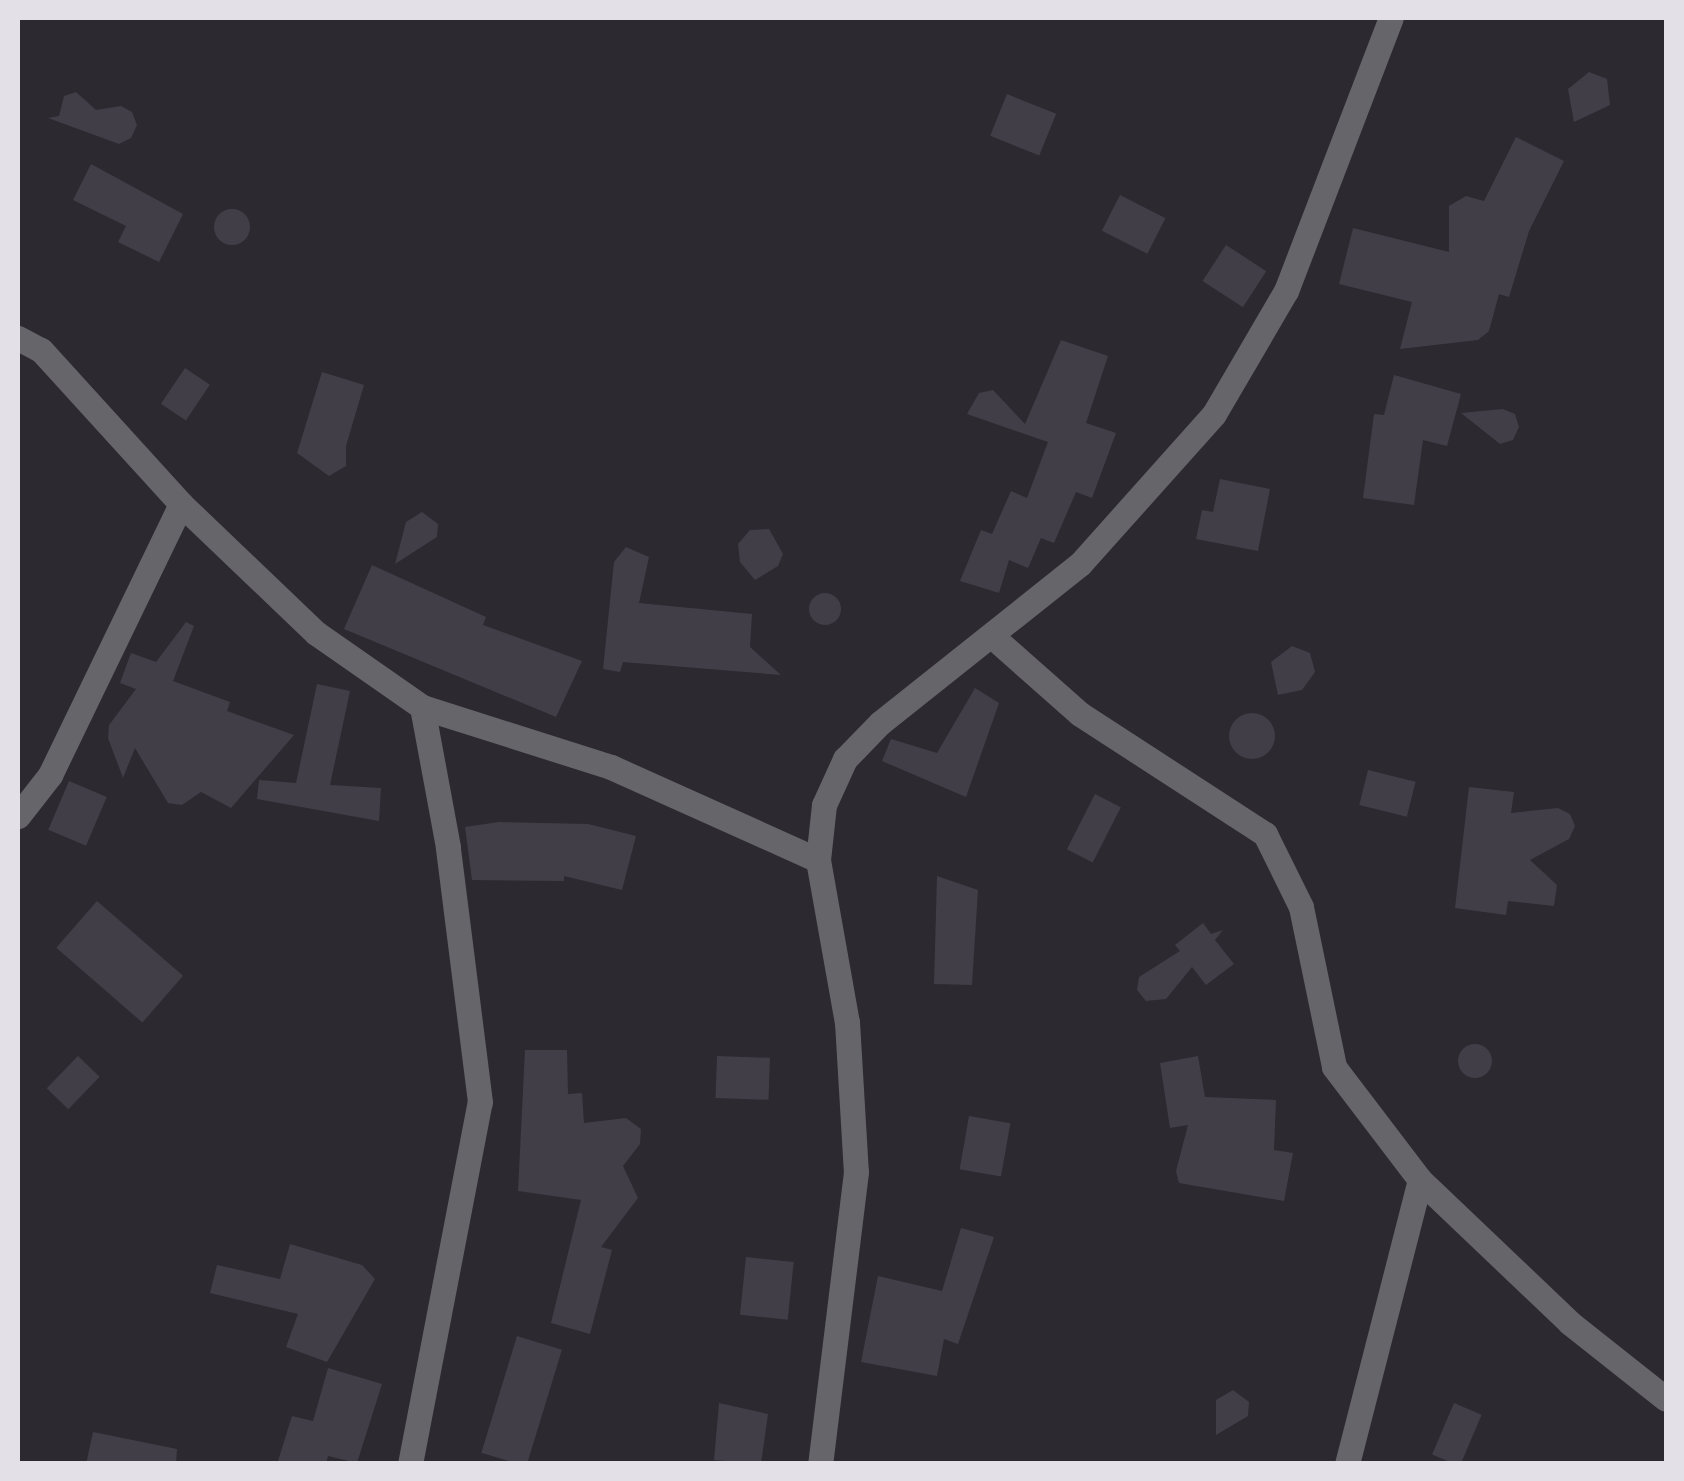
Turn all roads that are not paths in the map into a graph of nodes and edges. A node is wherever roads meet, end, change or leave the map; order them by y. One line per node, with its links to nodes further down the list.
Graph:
1 (1390, 18): 4 (street)
2 (18, 338): 3 (street)
3 (181, 504): 5 (street); 6 (street)
4 (994, 638): 7 (street); 8 (street)
5 (422, 706): 7 (street); 10 (street)
6 (18, 816)
7 (818, 860): 11 (street)
8 (1420, 1180): 9 (street); 12 (street)
9 (1666, 1399)
10 (410, 1464)
11 (820, 1464)
12 (1347, 1464)

